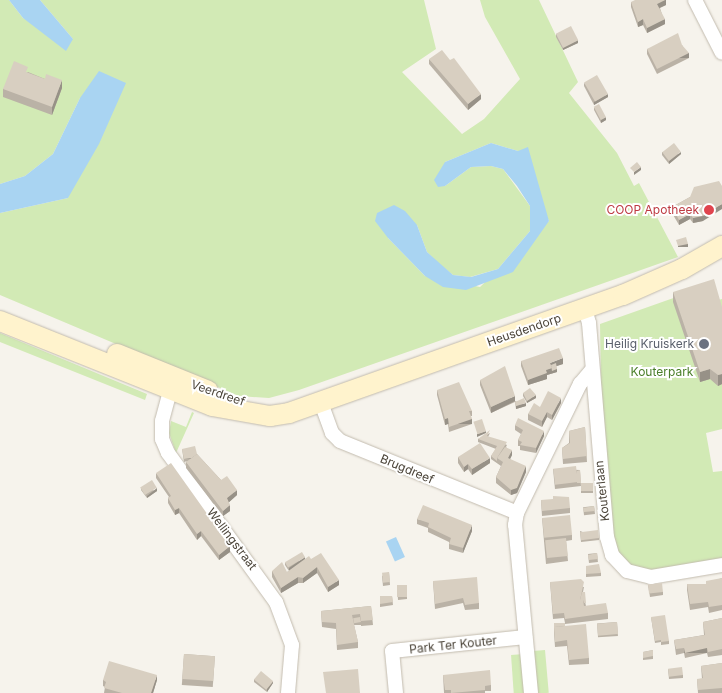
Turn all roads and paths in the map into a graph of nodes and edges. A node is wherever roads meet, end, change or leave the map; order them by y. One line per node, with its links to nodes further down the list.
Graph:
1 (695, 0): 2 (street)
2 (722, 54)
3 (722, 246): 5 (main road, Heusdendorp)
4 (0, 306): 8 (main road, Veerdreef)
5 (585, 309): 7 (street, Kouterlaan); 9 (main road, Heusdendorp)
6 (0, 321): 8 (main road, Veerdreef)
7 (590, 371): 10 (street); 11 (street, Kouterlaan)
8 (173, 384): 9 (main road, Veerdreef); 13 (street, Wellingstraat)
9 (320, 400): 10 (street, Brugdreef)
10 (517, 513): 12 (street)
11 (722, 565)
12 (525, 637): 14 (street, Park Ter Kouter); 15 (street)
13 (288, 693)
14 (396, 693)
15 (531, 693)

